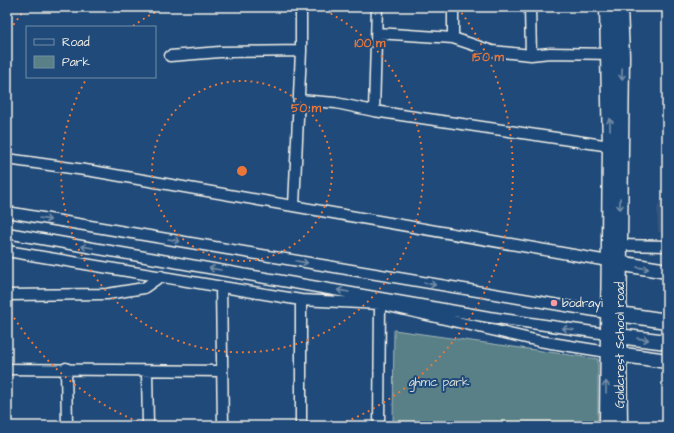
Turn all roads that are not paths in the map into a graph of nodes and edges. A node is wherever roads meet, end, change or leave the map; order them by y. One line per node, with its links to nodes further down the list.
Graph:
1 (301, 7): 9 (street)
2 (377, 7): 7 (street)
3 (453, 7): 8 (street)
4 (530, 7): 10 (street)
5 (608, 7): 11 (street)
6 (620, 7): 11 (street)
7 (377, 33): 8 (street); 14 (street)
8 (453, 38): 10 (street)
9 (301, 51): 12 (street); 13 (street)
10 (532, 55): 11 (street)
11 (616, 55): 15 (street, one-way to 11); 20 (street, one-way to 20)
12 (170, 56)
13 (299, 100): 14 (street); 17 (street)
14 (374, 111): 15 (street)
15 (610, 146): 23 (street)
16 (7, 160): 17 (street)
17 (294, 206): 23 (street)
18 (7, 212): 30 (street, one-way to 30)
19 (7, 233): 32 (street, one-way to 19)
20 (620, 245): 21 (street); 23 (street)
21 (667, 246)
22 (7, 252): 25 (street)
23 (614, 262): 24 (street, one-way to 24); 30 (street, Goldcrest School road)
24 (667, 271)
25 (161, 276): 26 (street); 27 (street)
26 (221, 287): 28 (street); 39 (street)
27 (7, 295)
28 (300, 300): 29 (street); 43 (street)
29 (380, 304): 34 (street); 44 (street)
30 (613, 314): 31 (street); 32 (street, Goldcrest School road)
31 (667, 321)
32 (613, 335): 33 (street, one-way to 33); 34 (street, Goldcrest School road)
33 (667, 342)
34 (613, 353): 35 (street); 45 (street, Goldcrest School road, one-way to 34); 46 (street, Goldcrest School road)
35 (667, 361)
36 (66, 368): 37 (street); 38 (street); 40 (street)
37 (7, 369)
38 (148, 371): 39 (street); 41 (street)
39 (222, 371): 42 (street)
40 (67, 426)
41 (148, 426)
42 (223, 426)
43 (302, 426)
44 (379, 426)
45 (607, 426)
46 (620, 426)

